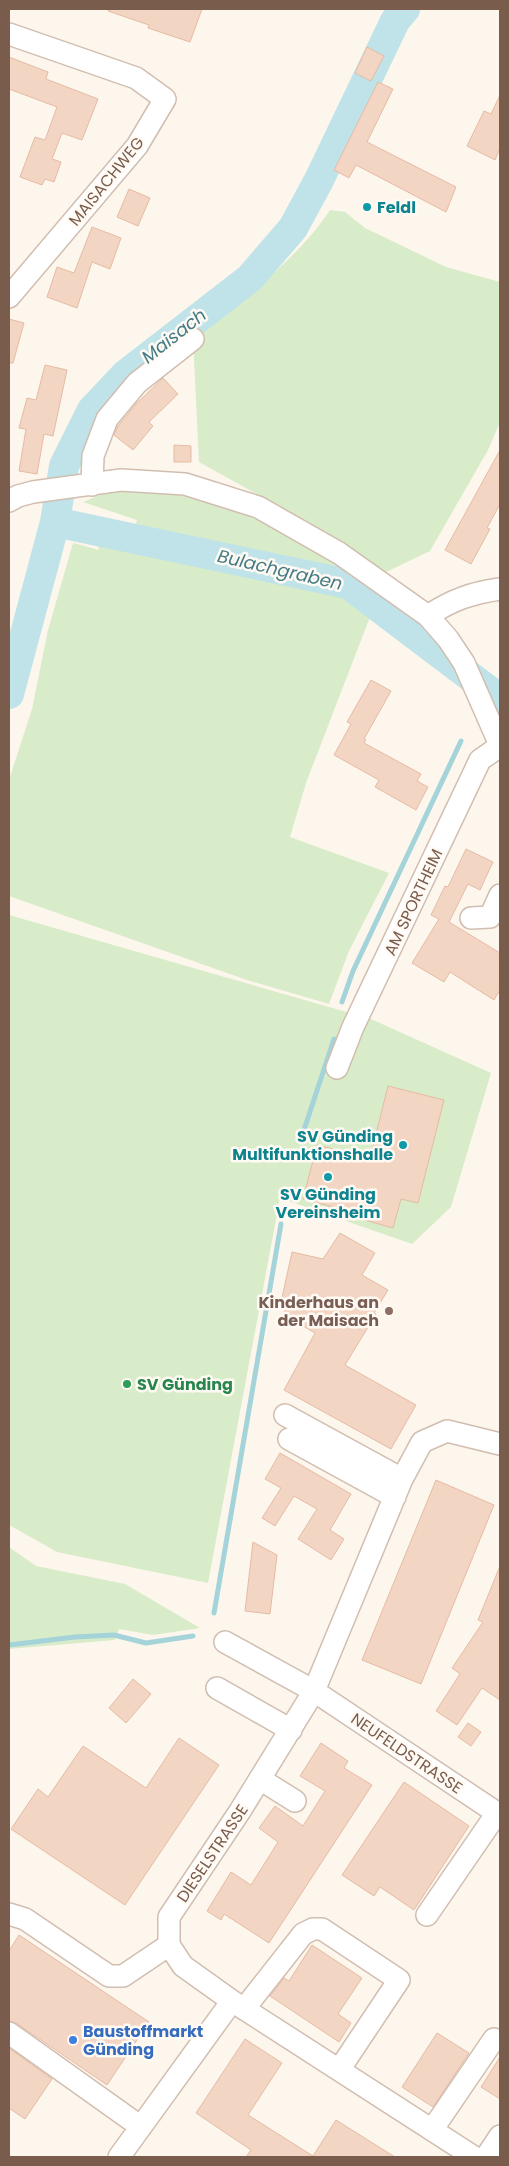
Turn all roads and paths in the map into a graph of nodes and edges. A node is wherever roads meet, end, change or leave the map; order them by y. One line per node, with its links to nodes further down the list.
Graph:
1 (9, 34): 2 (street, MAISACHWEG)
2 (9, 297)
3 (193, 339): 4 (street)
4 (87, 485): 5 (street); 7 (street)
5 (9, 502)
6 (500, 589): 7 (street)
7 (428, 616): 8 (street)
8 (500, 746): 11 (street, AM SPORTHEIM)
9 (500, 895): 10 (street)
10 (471, 918)
11 (337, 1068)
12 (286, 1415): 15 (street)
13 (289, 1439): 15 (street)
14 (500, 1444): 15 (street, DIESELSTRASSE)
15 (398, 1488): 18 (street, DIESELSTRASSE)
16 (225, 1642): 18 (street)
17 (217, 1688): 19 (street)
18 (314, 1692): 19 (street, DIESELSTRASSE); 22 (street, NEUFELDSTRASSE)
19 (291, 1730): 20 (street, DIESELSTRASSE)
20 (260, 1779): 21 (street); 25 (street, DIESELSTRASSE)
21 (295, 1801)
22 (499, 1814): 24 (street)
23 (9, 1914): 25 (street)
24 (427, 1915)
25 (169, 1945): 26 (street)
26 (238, 2005): 29 (street); 29 (street); 30 (street)
27 (9, 2032): 30 (street)
28 (494, 2039): 31 (street)
29 (340, 2070): 31 (street)
30 (141, 2127): 33 (street)
31 (432, 2130): 34 (street)
32 (500, 2136): 35 (street)
33 (119, 2157)
34 (474, 2157)
35 (486, 2157)

